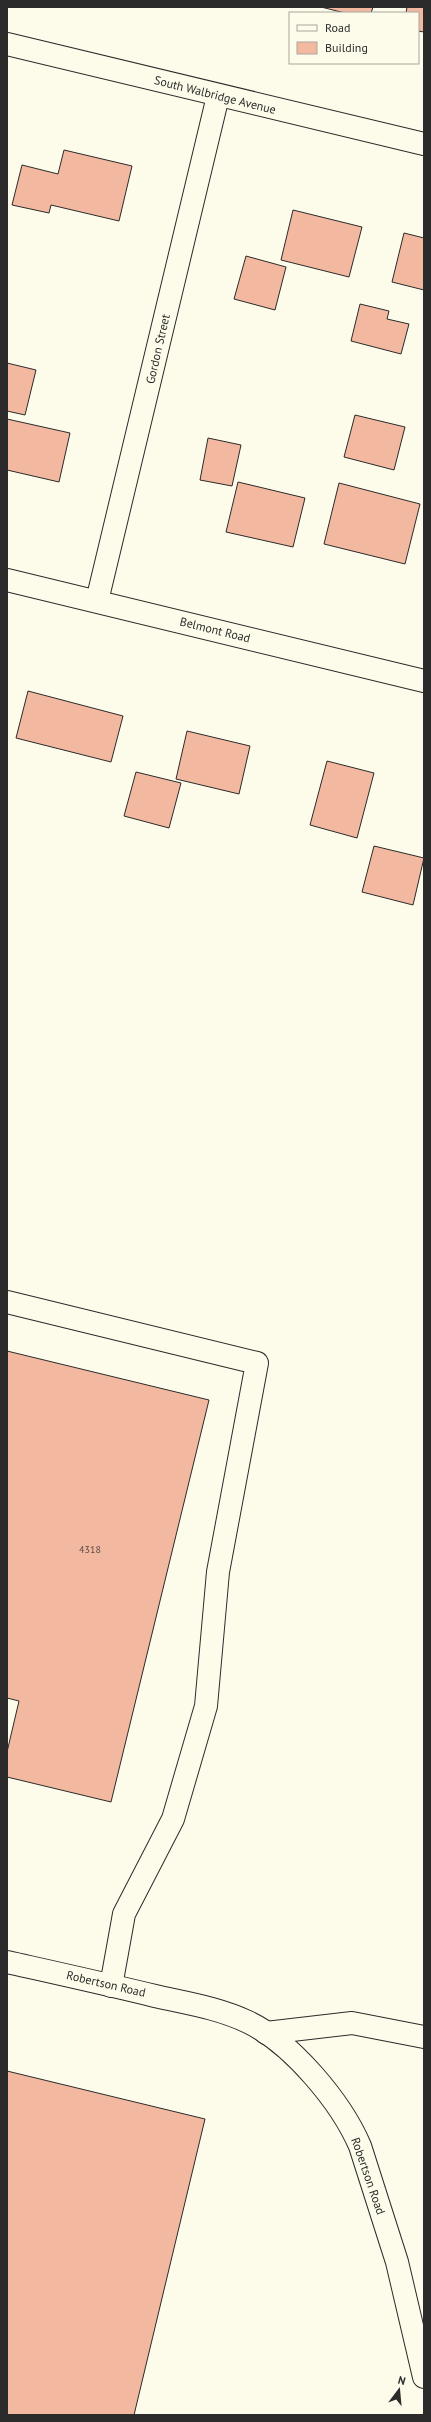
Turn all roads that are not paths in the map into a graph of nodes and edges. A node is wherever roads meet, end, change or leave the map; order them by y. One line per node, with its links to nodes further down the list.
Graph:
1 (7, 44): 2 (street, South Walbridge Avenue)
2 (218, 96): 3 (street, South Walbridge Avenue); 5 (street, Gordon Street)
3 (424, 144)
4 (7, 580): 5 (street, Belmont Road)
5 (97, 602): 6 (street, Belmont Road)
6 (424, 681)
7 (7, 1302): 9 (street)
8 (7, 1962): 9 (street, Robertson Road)
9 (111, 1986): 10 (street, Robertson Road)
10 (266, 2033): 11 (street); 12 (street, Robertson Road)
11 (424, 2037)
12 (424, 2378)

